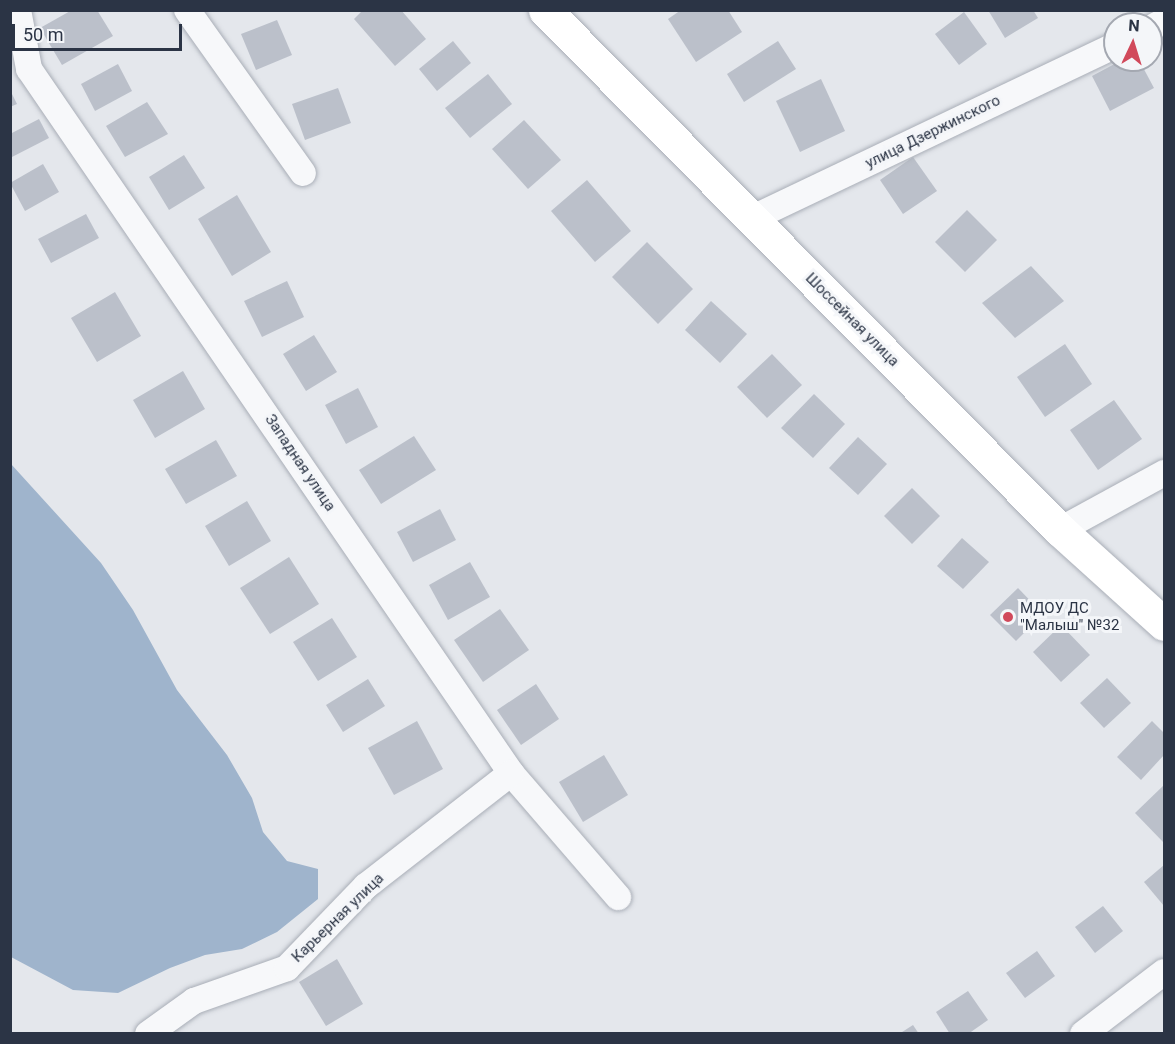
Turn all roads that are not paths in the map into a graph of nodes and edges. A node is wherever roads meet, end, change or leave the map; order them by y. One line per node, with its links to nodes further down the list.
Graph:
1 (18, 10): 10 (street, Западная улица)
2 (187, 10): 5 (street)
3 (545, 10): 6 (main road, Шоссейная улица)
4 (1103, 51): 6 (street, улица Дзержинского)
5 (303, 173)
6 (751, 219): 8 (main road, Шоссейная улица)
7 (1164, 473): 8 (street)
8 (1060, 530): 9 (main road, Шоссейная улица)
9 (1164, 624)
10 (511, 773): 11 (street, Западная улица); 13 (street, Карьерная улица)
11 (618, 897)
12 (1164, 972): 14 (street)
13 (148, 1034)
14 (1083, 1034)

